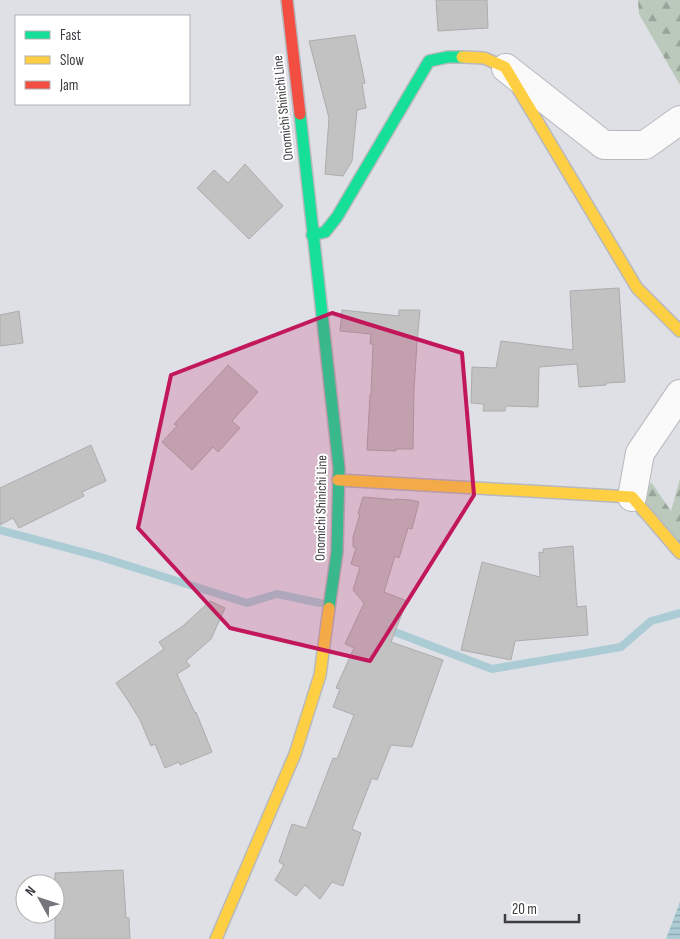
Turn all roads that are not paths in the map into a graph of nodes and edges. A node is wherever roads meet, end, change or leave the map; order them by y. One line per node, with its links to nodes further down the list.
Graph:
1 (288, 0): 4 (street, Onomichi Shinichi Line)
2 (505, 67): 3 (street); 4 (street); 5 (street)
3 (680, 120)
4 (312, 235): 7 (street, Onomichi Shinichi Line)
5 (680, 331)
6 (680, 394): 8 (street)
7 (338, 480): 8 (street); 10 (street, Onomichi Shinichi Line)
8 (632, 497): 9 (street)
9 (680, 553)
10 (216, 939)

